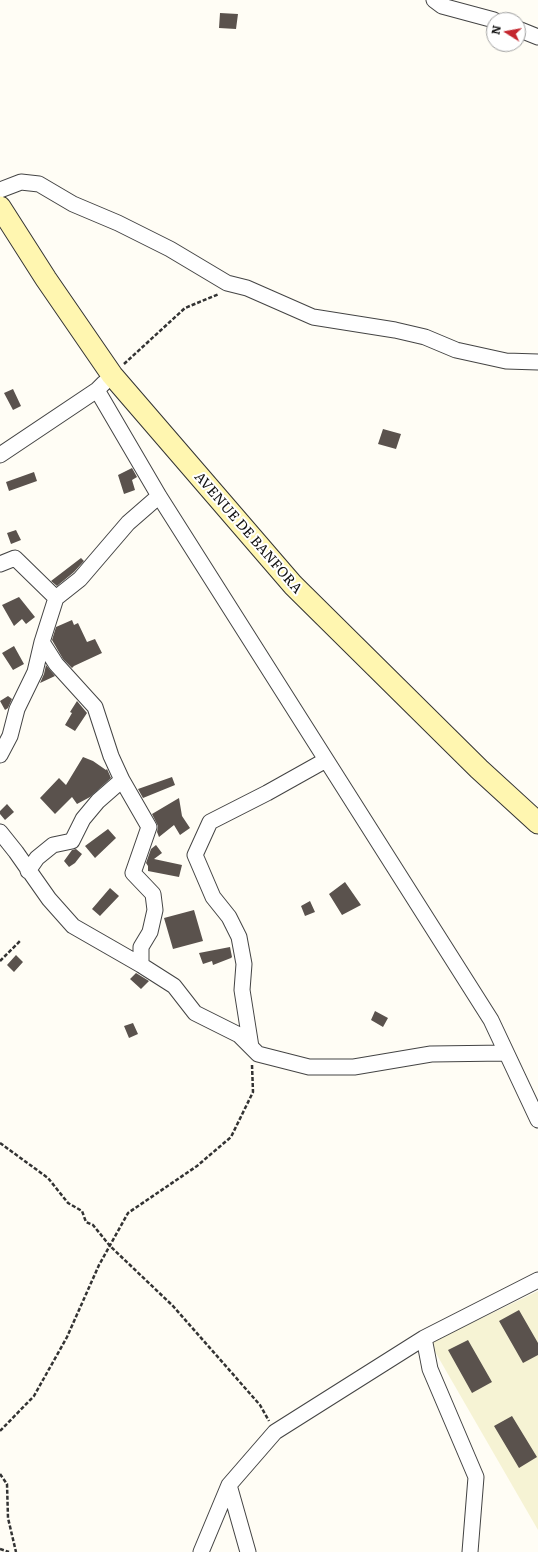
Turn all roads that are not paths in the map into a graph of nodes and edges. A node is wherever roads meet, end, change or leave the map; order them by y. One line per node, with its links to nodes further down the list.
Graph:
1 (434, 0): 2 (street)
2 (486, 18)
3 (526, 33): 4 (street)
4 (538, 37)
5 (0, 190): 7 (street)
6 (0, 207): 8 (main road, AVENUE DE BANFORA)
7 (538, 362)
8 (112, 375): 9 (street); 18 (main road, AVENUE DE BANFORA)
9 (97, 390): 10 (street); 11 (street)
10 (0, 455)
11 (159, 496): 13 (street); 16 (street)
12 (0, 564): 13 (street)
13 (56, 598): 14 (street)
14 (42, 642): 15 (street); 17 (street)
15 (0, 755)
16 (326, 760): 22 (street); 23 (street)
17 (122, 780): 20 (street); 21 (street)
18 (535, 818)
19 (0, 832): 20 (street)
20 (28, 871): 21 (street)
21 (141, 965): 22 (street)
22 (251, 1047): 23 (street)
23 (506, 1052): 24 (street)
24 (538, 1120)
25 (538, 1280): 26 (street)
26 (424, 1338): 27 (street); 30 (street)
27 (229, 1485): 28 (street); 29 (street)
28 (201, 1552)
29 (248, 1552)
30 (470, 1552)

